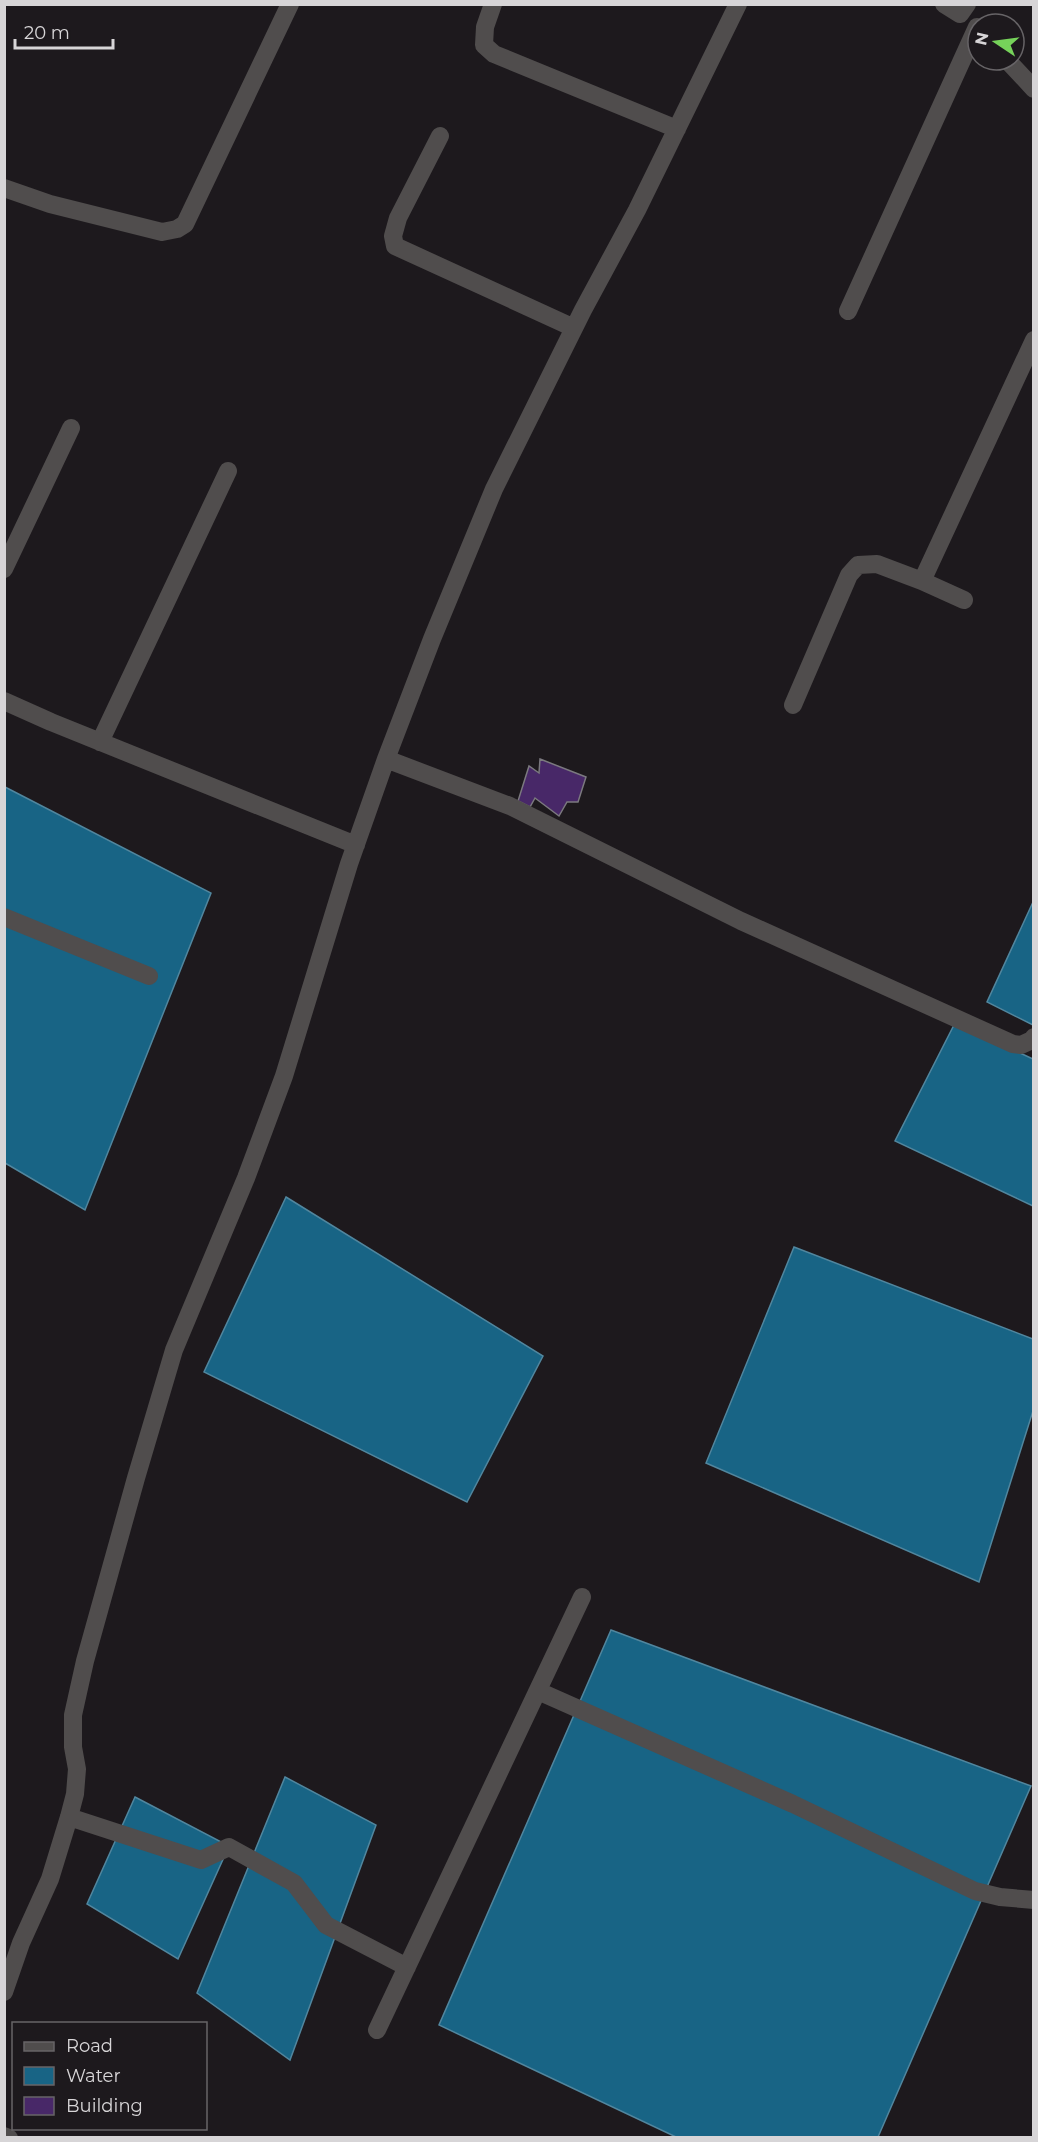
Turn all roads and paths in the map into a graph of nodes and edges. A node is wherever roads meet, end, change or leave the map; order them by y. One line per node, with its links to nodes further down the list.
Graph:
1 (290, 4): 9 (street)
2 (493, 4): 7 (street)
3 (738, 4): 7 (street)
4 (966, 52): 10 (street)
5 (1018, 72): 6 (street)
6 (1034, 89)
7 (677, 129): 11 (street)
8 (440, 136): 11 (street)
9 (4, 188)
10 (848, 311)
11 (574, 328): 21 (street)
12 (1034, 340): 16 (street)
13 (71, 428): 15 (street)
14 (228, 471): 20 (street)
15 (4, 569)
16 (922, 581): 17 (street); 19 (street)
17 (964, 600)
18 (4, 701): 20 (street)
19 (793, 705)
20 (100, 742): 22 (street)
21 (386, 759): 22 (street); 25 (street)
22 (356, 845): 28 (street)
23 (4, 917): 24 (street)
24 (150, 976)
25 (1034, 1037)
26 (582, 1597): 27 (street)
27 (538, 1691): 29 (street); 30 (street)
28 (69, 1818): 30 (street); 31 (street)
29 (1034, 1900)
30 (407, 1967): 32 (street)
31 (4, 1992)
32 (377, 2030)

